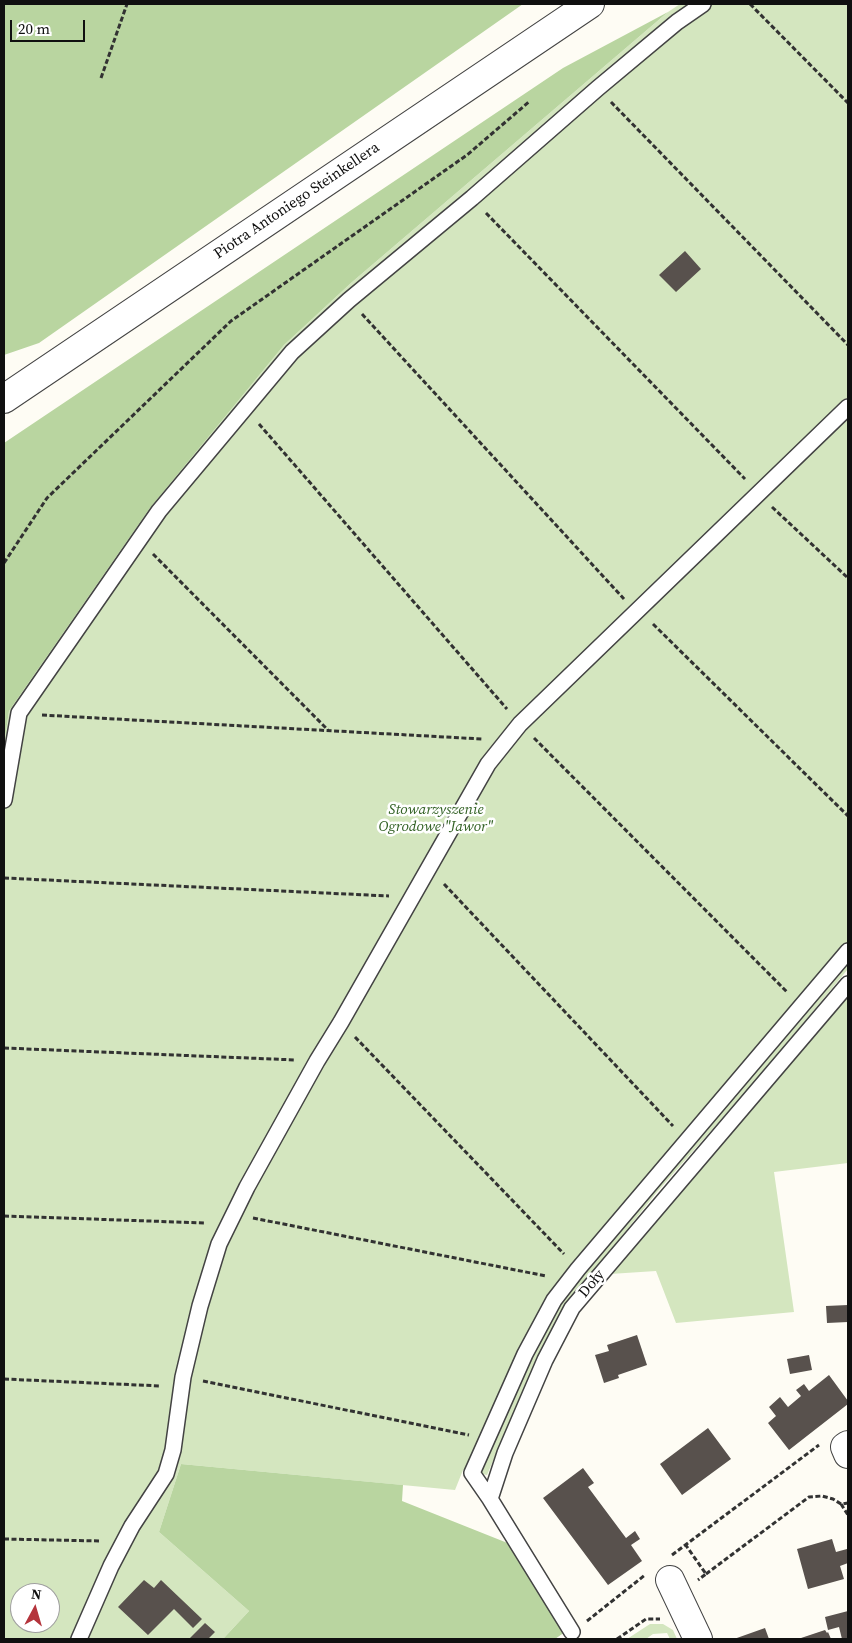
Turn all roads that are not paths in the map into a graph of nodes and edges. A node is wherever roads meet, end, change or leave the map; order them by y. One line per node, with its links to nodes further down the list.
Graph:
1 (590, 4): 3 (street, Piotra Antoniego Steinkellera)
2 (703, 4): 5 (lane)
3 (4, 399)
4 (848, 407): 11 (lane)
5 (4, 800)
6 (848, 951): 8 (lane)
7 (848, 984): 8 (lane, Doły)
8 (490, 1499): 10 (lane)
9 (663, 1569): 12 (street)
10 (572, 1632)
11 (79, 1639)
12 (698, 1639)

